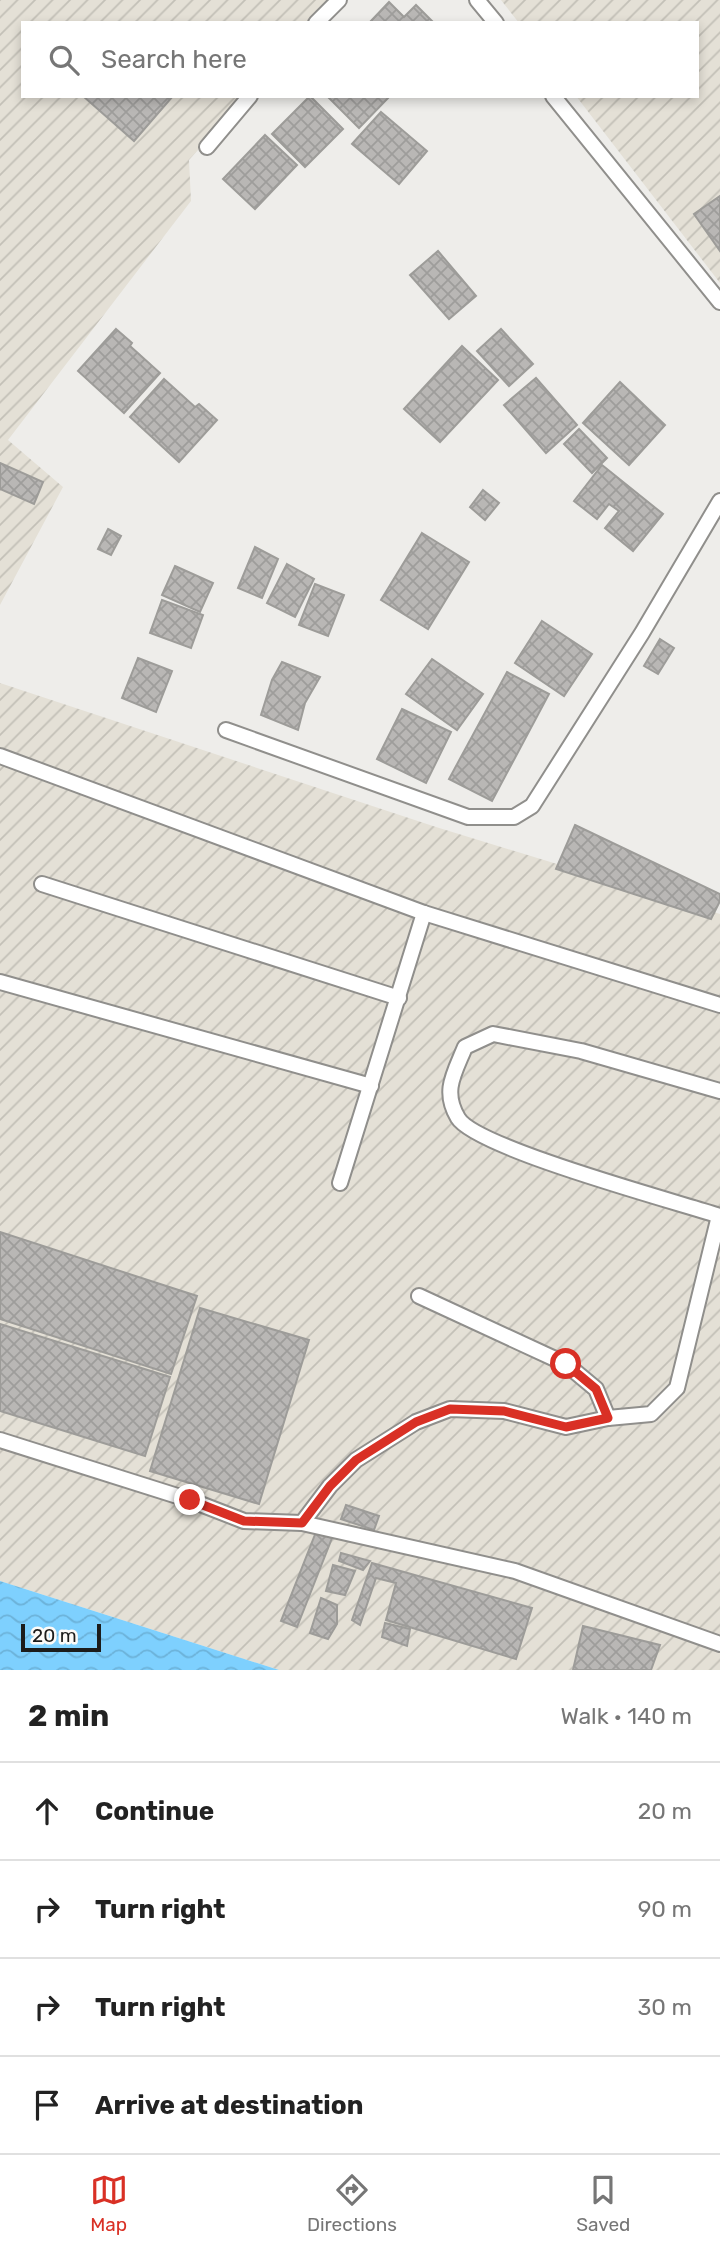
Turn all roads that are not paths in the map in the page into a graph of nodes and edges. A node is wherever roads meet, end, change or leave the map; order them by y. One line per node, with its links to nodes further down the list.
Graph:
1 (339, 0): 3 (lane)
2 (477, 0): 4 (lane)
3 (318, 21)
4 (494, 21)
5 (248, 98): 7 (lane)
6 (555, 98): 8 (lane)
7 (207, 147)
8 (720, 302)
9 (720, 501): 10 (lane)
10 (226, 730)
11 (0, 756): 13 (lane)
12 (41, 884): 15 (lane)
13 (424, 912): 15 (lane); 16 (lane)
14 (0, 982): 17 (lane)
15 (399, 998): 17 (lane)
16 (720, 1005)
17 (371, 1086): 19 (lane)
18 (720, 1091): 20 (lane)
19 (340, 1183)
20 (720, 1216): 22 (lane)
21 (419, 1296): 22 (lane)
22 (608, 1418): 24 (lane)
23 (0, 1440): 24 (lane)
24 (302, 1523): 25 (lane)
25 (720, 1644)

